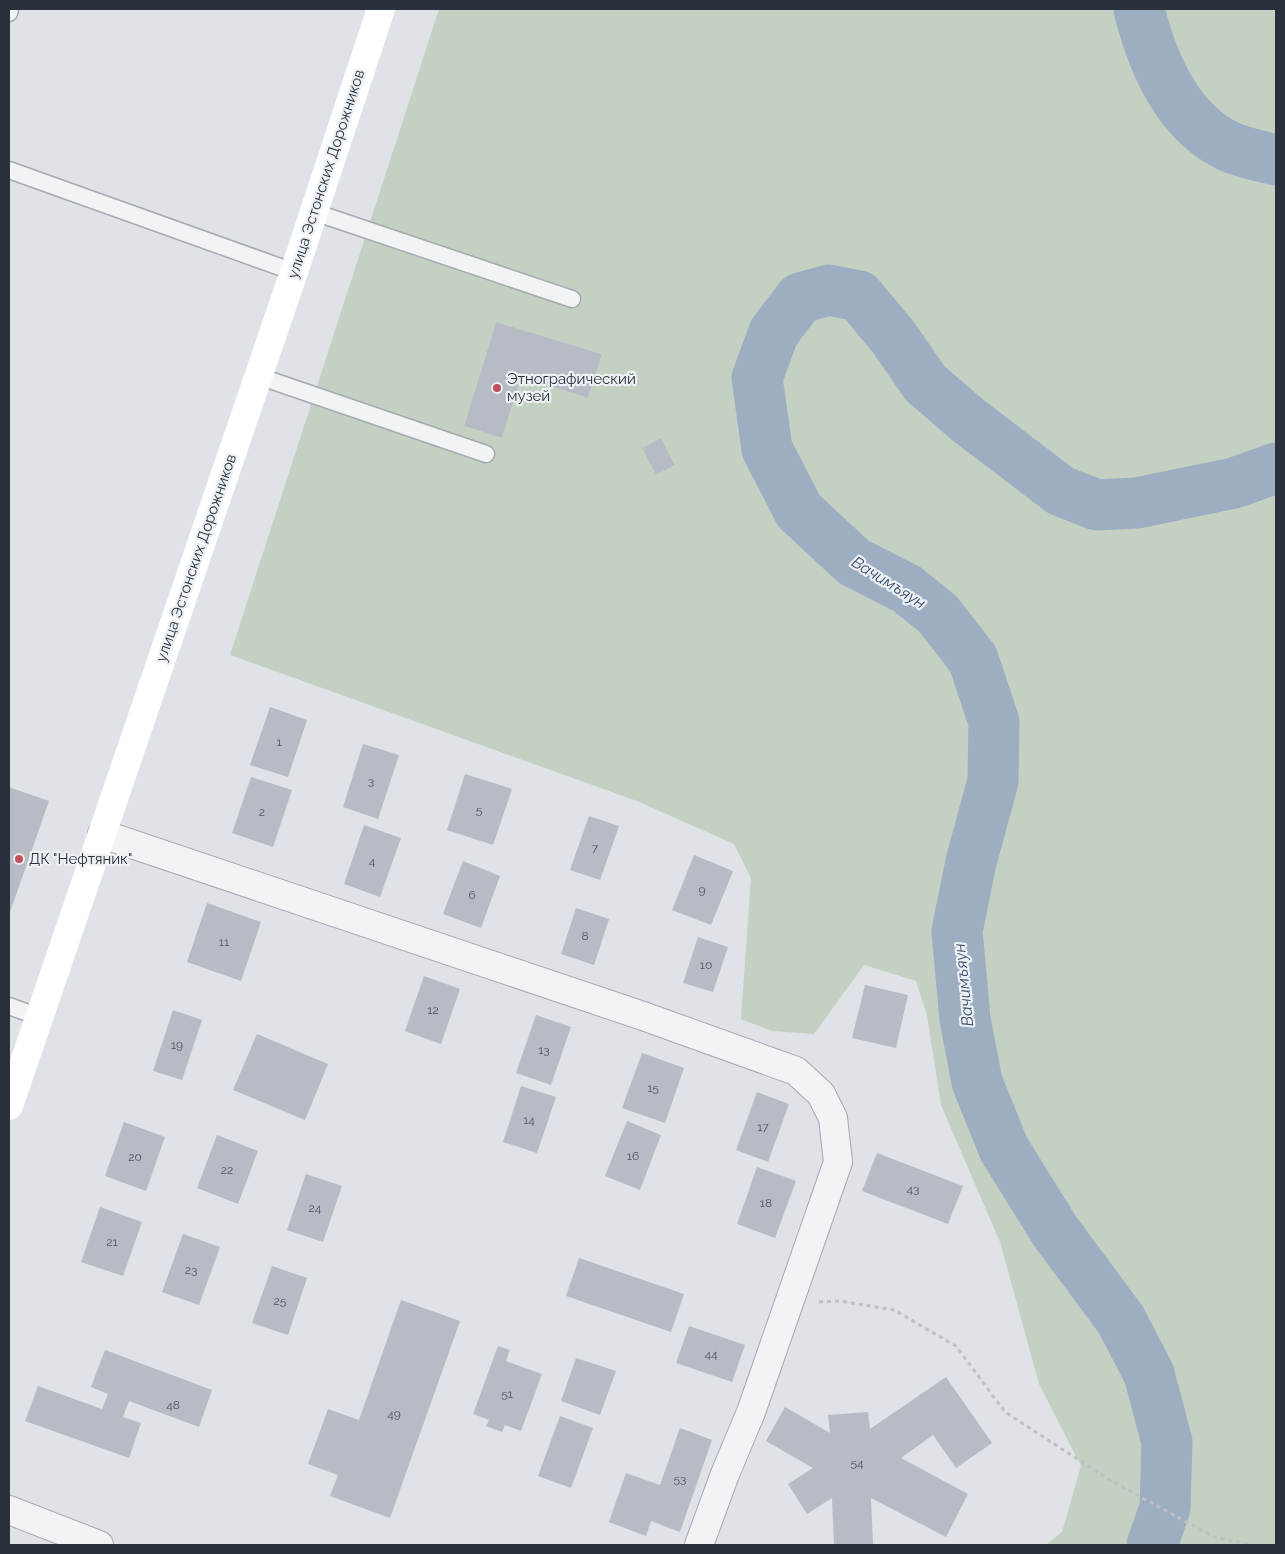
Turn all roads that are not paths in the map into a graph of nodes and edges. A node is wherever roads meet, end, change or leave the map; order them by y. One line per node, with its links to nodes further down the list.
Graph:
1 (10, 9): 3 (lane)
2 (381, 9): 5 (main road, улица Эстонских Дорожников)
3 (9, 13)
4 (9, 170): 6 (lane)
5 (314, 212): 6 (main road, улица Эстонских Дорожников); 7 (lane)
6 (294, 272): 8 (main road, улица Эстонских Дорожников)
7 (572, 299)
8 (258, 376): 9 (lane); 10 (main road, улица Эстонских Дорожников)
9 (486, 454)
10 (102, 834): 12 (main road, улица Эстонских Дорожников); 16 (street)
11 (9, 1006): 12 (lane)
12 (39, 1017): 13 (main road, улица Эстонских Дорожников)
13 (9, 1106)
14 (9, 1510): 15 (street)
15 (99, 1545)
16 (699, 1545)

